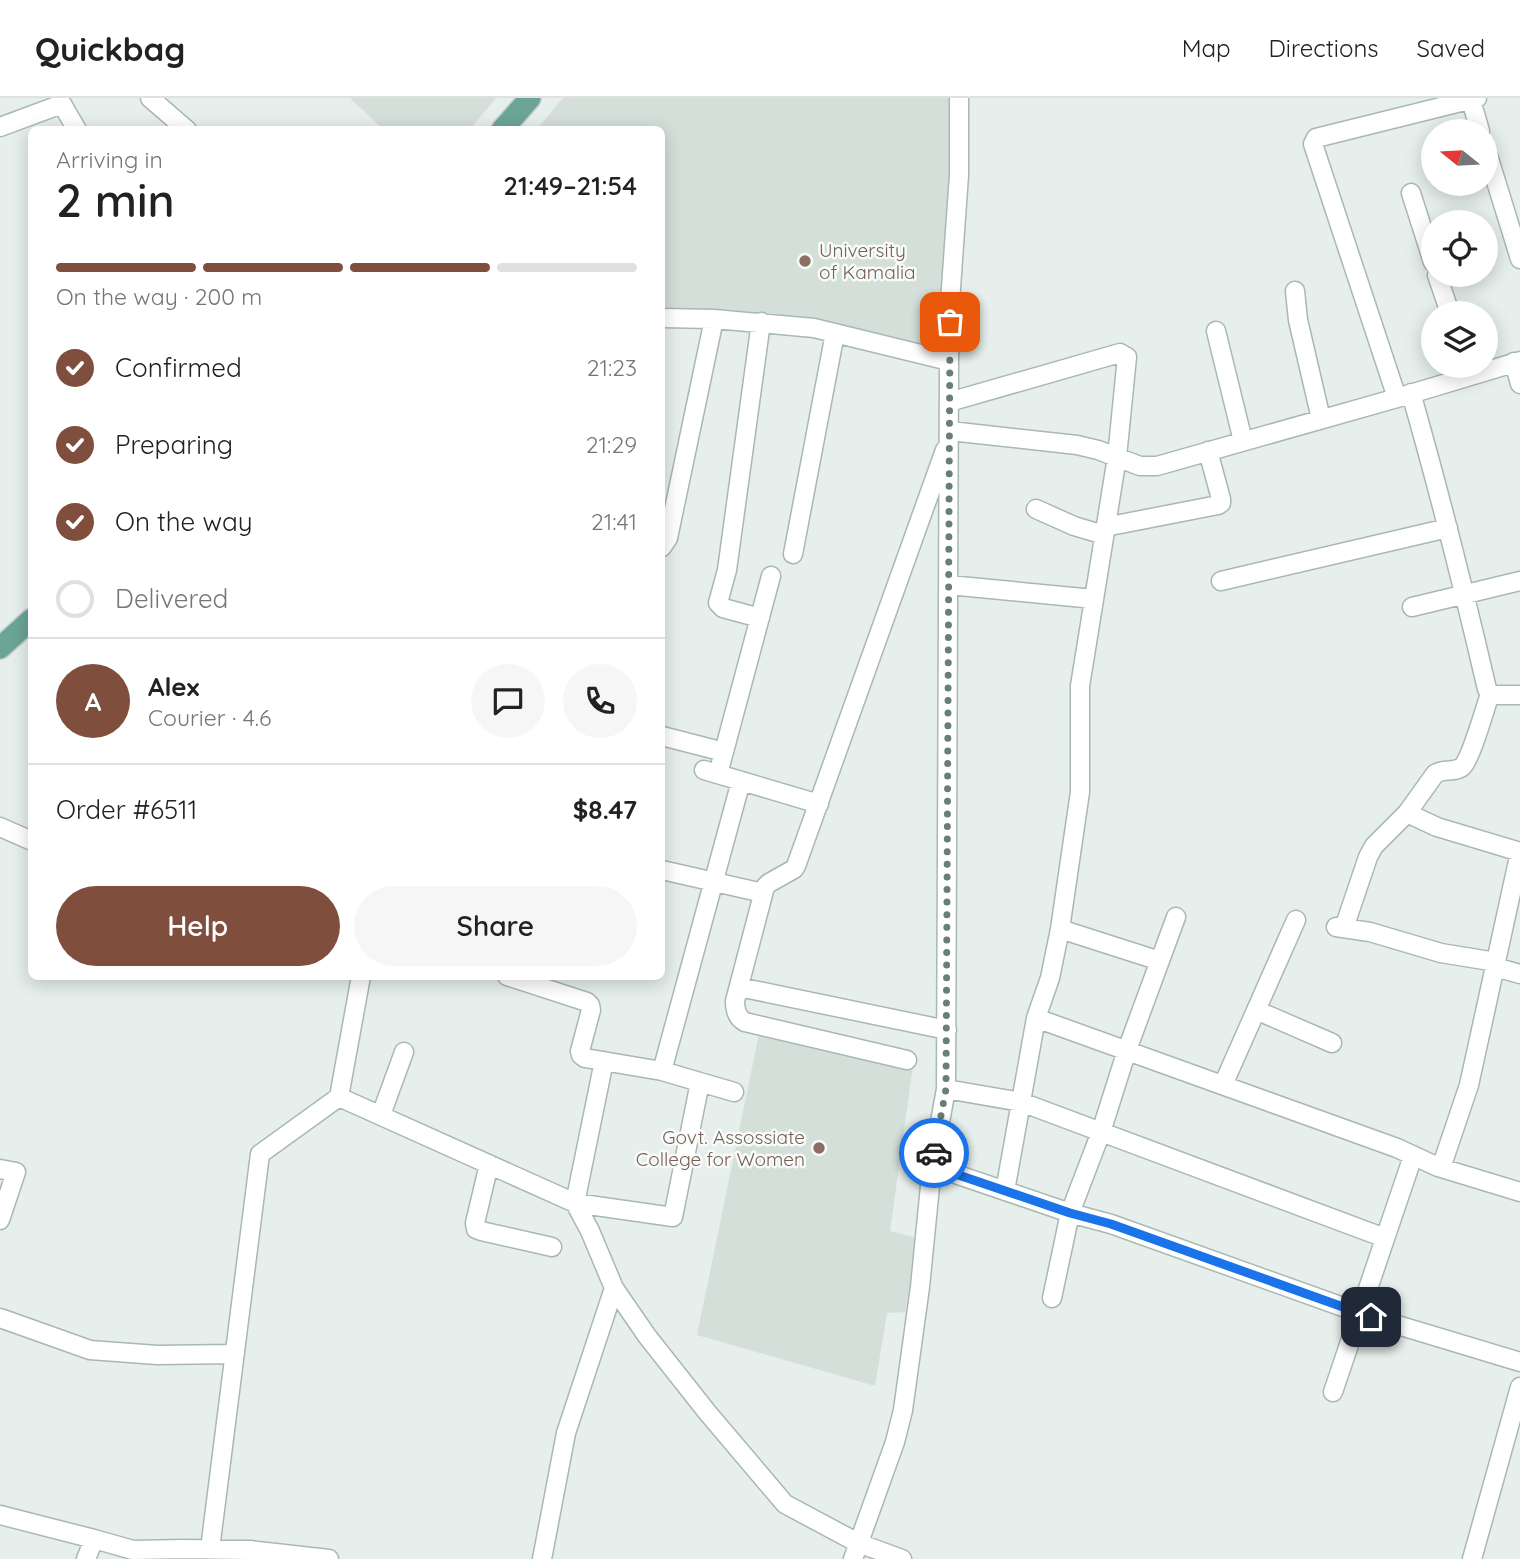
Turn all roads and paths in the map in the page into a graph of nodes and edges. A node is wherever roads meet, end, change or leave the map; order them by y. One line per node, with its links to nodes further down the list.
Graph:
1 (150, 98): 8 (street)
2 (530, 98): 9 (main road)
3 (959, 98): 21 (street)
4 (1474, 99): 5 (street); 6 (street)
5 (1417, 105): 26 (street)
6 (1478, 119)
7 (75, 126): 10 (street)
8 (182, 126)
9 (506, 126)
10 (0, 127)
11 (1498, 188): 14 (street)
12 (1411, 193): 13 (street)
13 (1421, 224)
14 (1520, 259)
15 (1295, 291): 28 (street)
16 (665, 318): 17 (street)
17 (714, 319): 18 (street); 36 (street)
18 (761, 322): 20 (street); 45 (street)
19 (1216, 331): 30 (street)
20 (835, 333): 21 (street); 37 (street)
21 (949, 361): 27 (street)
22 (1517, 361): 23 (street); 25 (street)
23 (1498, 365)
24 (1449, 378): 26 (street)
25 (1520, 384)
26 (1404, 396): 28 (street); 34 (street)
27 (949, 402): 29 (street); 32 (street)
28 (1321, 419): 30 (street)
29 (950, 434): 32 (street); 41 (street); 53 (street)
30 (1242, 441): 31 (street)
31 (1208, 451): 32 (street); 35 (street)
32 (1116, 457): 35 (street)
33 (1036, 509): 35 (street)
34 (1448, 528): 39 (street); 42 (street)
35 (1105, 531): 43 (street)
36 (665, 542)
37 (793, 554)
38 (771, 576): 45 (street)
39 (1222, 581)
40 (1520, 581): 42 (street)
41 (949, 585): 43 (street); 71 (street)
42 (1465, 595): 44 (street); 48 (street)
43 (1094, 599): 62 (street)
44 (1412, 607)
45 (760, 618): 51 (street)
46 (28, 623): 47 (main road)
47 (0, 648)
48 (1490, 694): 49 (street); 54 (street)
49 (1520, 695)
50 (665, 737): 51 (street)
51 (724, 752): 52 (street)
52 (741, 781): 53 (street); 58 (street)
53 (820, 804): 59 (street)
54 (1407, 813): 64 (street); 64 (street)
55 (0, 827): 56 (street)
56 (28, 839)
57 (665, 871): 58 (street)
58 (713, 881): 59 (street); 77 (street)
59 (763, 892): 68 (street)
60 (1176, 917): 63 (street)
61 (1296, 920): 69 (street)
62 (1060, 929): 63 (street); 70 (street)
63 (1160, 961): 73 (street)
64 (1495, 967): 65 (street); 89 (street)
65 (1520, 974)
66 (360, 980): 82 (street)
67 (519, 980): 76 (street)
68 (738, 987): 71 (street); 75 (street)
69 (1256, 1010): 72 (street); 79 (street)
70 (1036, 1018): 73 (street); 83 (street)
71 (947, 1030): 80 (street)
72 (1332, 1043)
73 (1126, 1050): 79 (street); 85 (street)
74 (404, 1052): 84 (street)
75 (907, 1059)
76 (604, 1061): 77 (street); 93 (street)
77 (662, 1071): 78 (street)
78 (700, 1082): 81 (street); 93 (street)
79 (1223, 1085): 86 (street)
80 (946, 1089): 83 (street); 88 (street)
81 (734, 1092)
82 (339, 1097): 84 (street); 102 (street)
83 (1021, 1102): 85 (street); 91 (street)
84 (381, 1115): 87 (street)
85 (1101, 1132): 94 (street); 96 (street)
86 (1413, 1156): 89 (street); 96 (street)
87 (489, 1164): 93 (street); 97 (street)
88 (932, 1166): 91 (street); 109 (street)
89 (1441, 1168): 92 (street)
90 (0, 1169): 95 (street)
91 (1005, 1191): 94 (street)
92 (1520, 1192)
93 (575, 1203): 98 (street)
94 (1070, 1213): 99 (street); 100 (street)
95 (0, 1220)
96 (1385, 1238): 100 (street)
97 (552, 1247)
98 (614, 1288): 109 (street); 112 (street)
99 (1052, 1298)
100 (1360, 1313): 103 (street); 105 (street)
101 (0, 1318): 102 (street)
102 (235, 1354): 108 (street)
103 (1520, 1362)
104 (1520, 1387): 114 (street)
105 (1333, 1392)
106 (0, 1515): 107 (street)
107 (94, 1539): 108 (street); 110 (street)
108 (210, 1549): 111 (street)
109 (856, 1551): 113 (street)
110 (86, 1559)
111 (329, 1559)
112 (542, 1559)
113 (902, 1559)
114 (1472, 1559)

